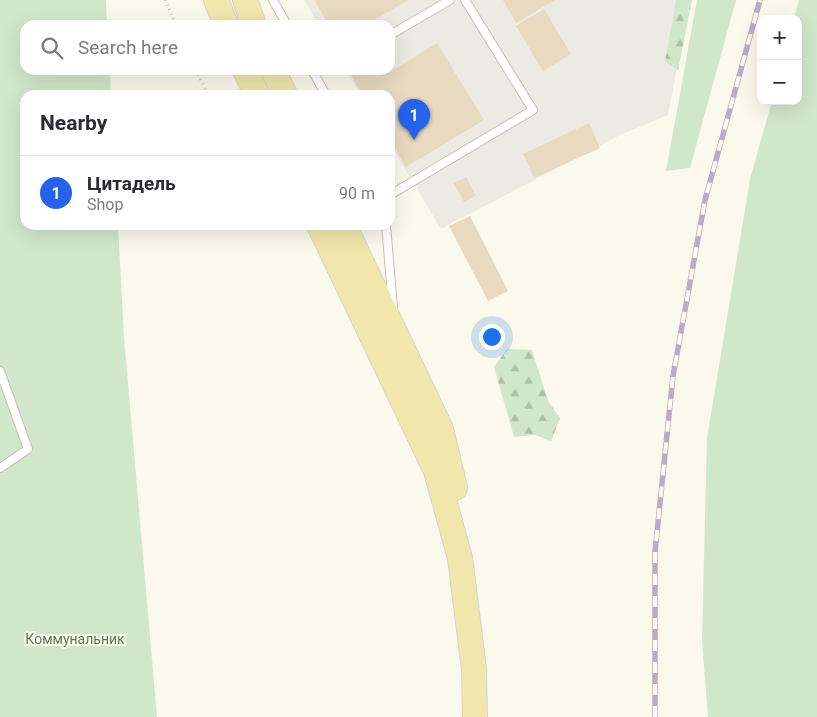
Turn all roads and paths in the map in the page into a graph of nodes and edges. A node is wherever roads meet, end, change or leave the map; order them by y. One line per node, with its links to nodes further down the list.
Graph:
1 (165, 0): 7 (path)
2 (216, 0): 8 (main road)
3 (245, 0): 9 (main road)
4 (273, 0): 10 (lane)
5 (450, 0): 11 (lane)
6 (465, 0): 20 (lane)
7 (174, 20)
8 (224, 20)
9 (252, 20)
10 (284, 20)
11 (395, 32)
12 (198, 75): 16 (path)
13 (247, 75): 17 (main road)
14 (275, 75): 18 (main road)
15 (315, 75): 19 (lane)
16 (206, 90)
17 (255, 90)
18 (283, 90)
19 (323, 90)
20 (395, 192)
21 (321, 230): 27 (main road)
22 (346, 230): 24 (main road)
23 (386, 230): 24 (lane)
24 (395, 332): 28 (main road)
25 (0, 371): 26 (lane)
26 (0, 468)
27 (474, 717)
28 (484, 717)

